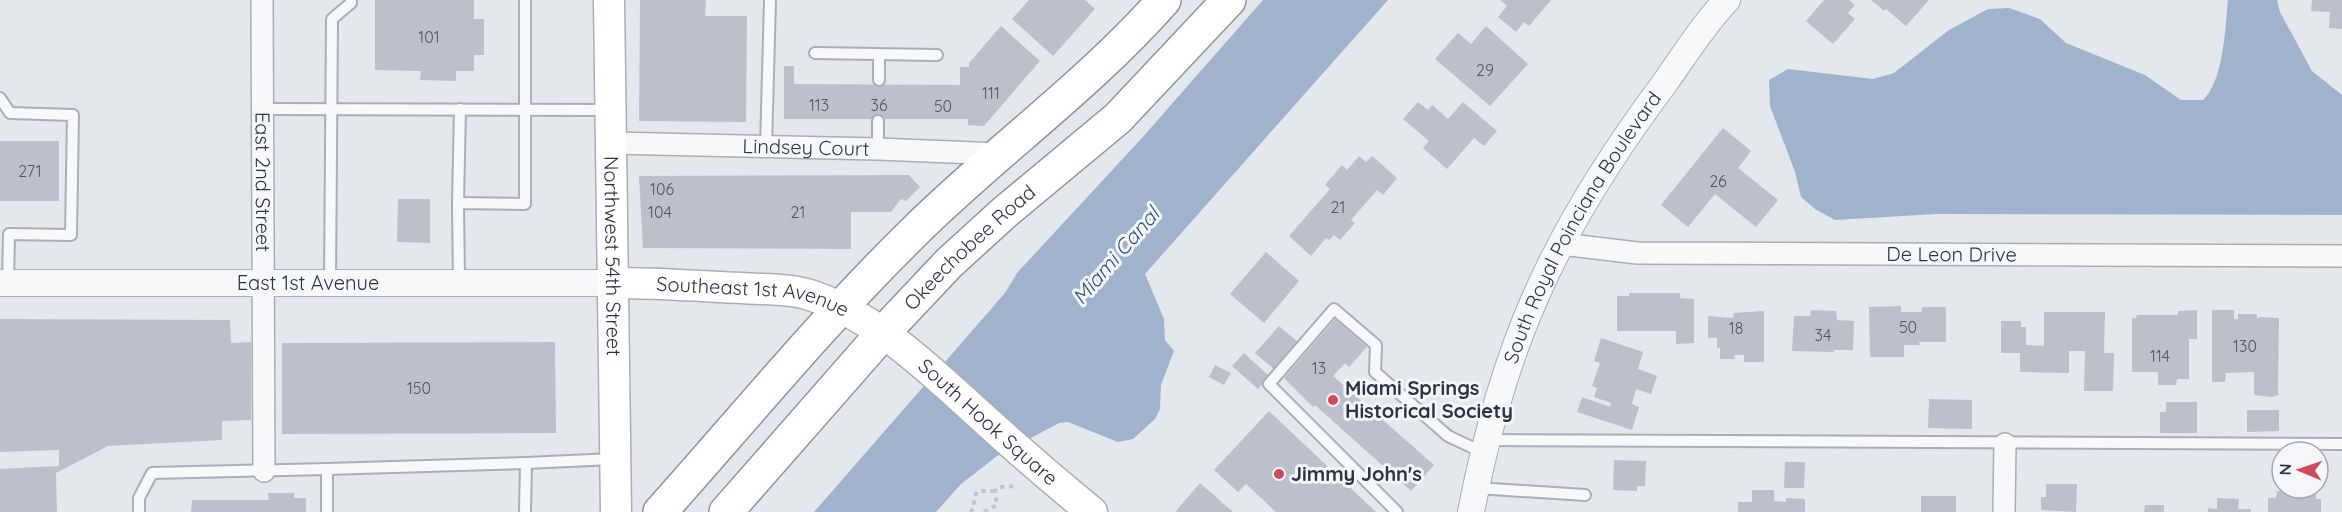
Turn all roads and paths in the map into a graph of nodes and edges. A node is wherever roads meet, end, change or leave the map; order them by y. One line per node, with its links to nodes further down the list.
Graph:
1 (262, 0): 15 (street, East 2nd Street)
2 (351, 0): 14 (lane)
3 (525, 0): 17 (lane)
4 (609, 0): 18 (main road, Northwest 54th Street)
5 (771, 0): 21 (lane)
6 (1229, 0): 33 (highway, Okeechobee Road)
7 (1727, 0): 25 (street, South Royal Poinciana Boulevard)
8 (1151, 5): 23 (highway)
9 (815, 53): 10 (lane)
10 (879, 54): 11 (lane); 12 (lane)
11 (937, 55)
12 (879, 80)
13 (0, 98): 27 (lane)
14 (331, 108): 15 (lane); 16 (lane); 29 (lane)
15 (263, 109): 28 (street, East 2nd Street)
16 (460, 109): 17 (lane); 24 (lane)
17 (527, 110): 18 (lane); 24 (lane)
18 (611, 110): 20 (main road, Northwest 54th Street)
19 (878, 121): 22 (lane)
20 (612, 143): 21 (street, Lindsey Court); 31 (main road, Northwest 54th Street)
21 (766, 147): 22 (street, Lindsey Court)
22 (878, 149): 23 (street, Lindsey Court)
23 (1000, 154): 32 (highway)
24 (458, 203): 30 (lane)
25 (1562, 244): 26 (street, De Leon Drive); 36 (street, South Royal Poinciana Boulevard)
26 (2342, 256)
27 (4, 283): 28 (street, East 1st Avenue)
28 (264, 283): 29 (street, East 1st Avenue); 40 (street, East 2nd Street)
29 (330, 283): 30 (street, East 1st Avenue)
30 (459, 283): 31 (street, East 1st Avenue)
31 (614, 283): 32 (main road, Southeast 1st Avenue); 37 (main road, Northwest 54th Street)
32 (840, 308): 33 (main road, Southeast 1st Avenue); 49 (highway)
33 (883, 333): 41 (main road, South Hook Square); 50 (highway, Okeechobee Road)
34 (2005, 444): 35 (lane); 36 (lane); 55 (street)
35 (2342, 444)
36 (1486, 447): 44 (street, South Royal Poinciana Boulevard); 54 (lane)
37 (616, 459): 38 (lane); 48 (main road, Northwest 54th Street)
38 (526, 463): 39 (lane); 47 (lane)
39 (327, 469): 40 (lane); 46 (lane)
40 (264, 471): 45 (lane)
41 (1033, 480): 42 (path); 53 (main road, South Hook Square)
42 (995, 491): 51 (path); 52 (path)
43 (1585, 495): 44 (lane)
44 (1473, 500)
45 (139, 512)
46 (327, 512)
47 (525, 512)
48 (616, 512)
49 (660, 512)
50 (726, 512)
51 (970, 512)
52 (984, 512)
53 (1092, 512)
54 (1397, 512)
55 (2004, 512)

